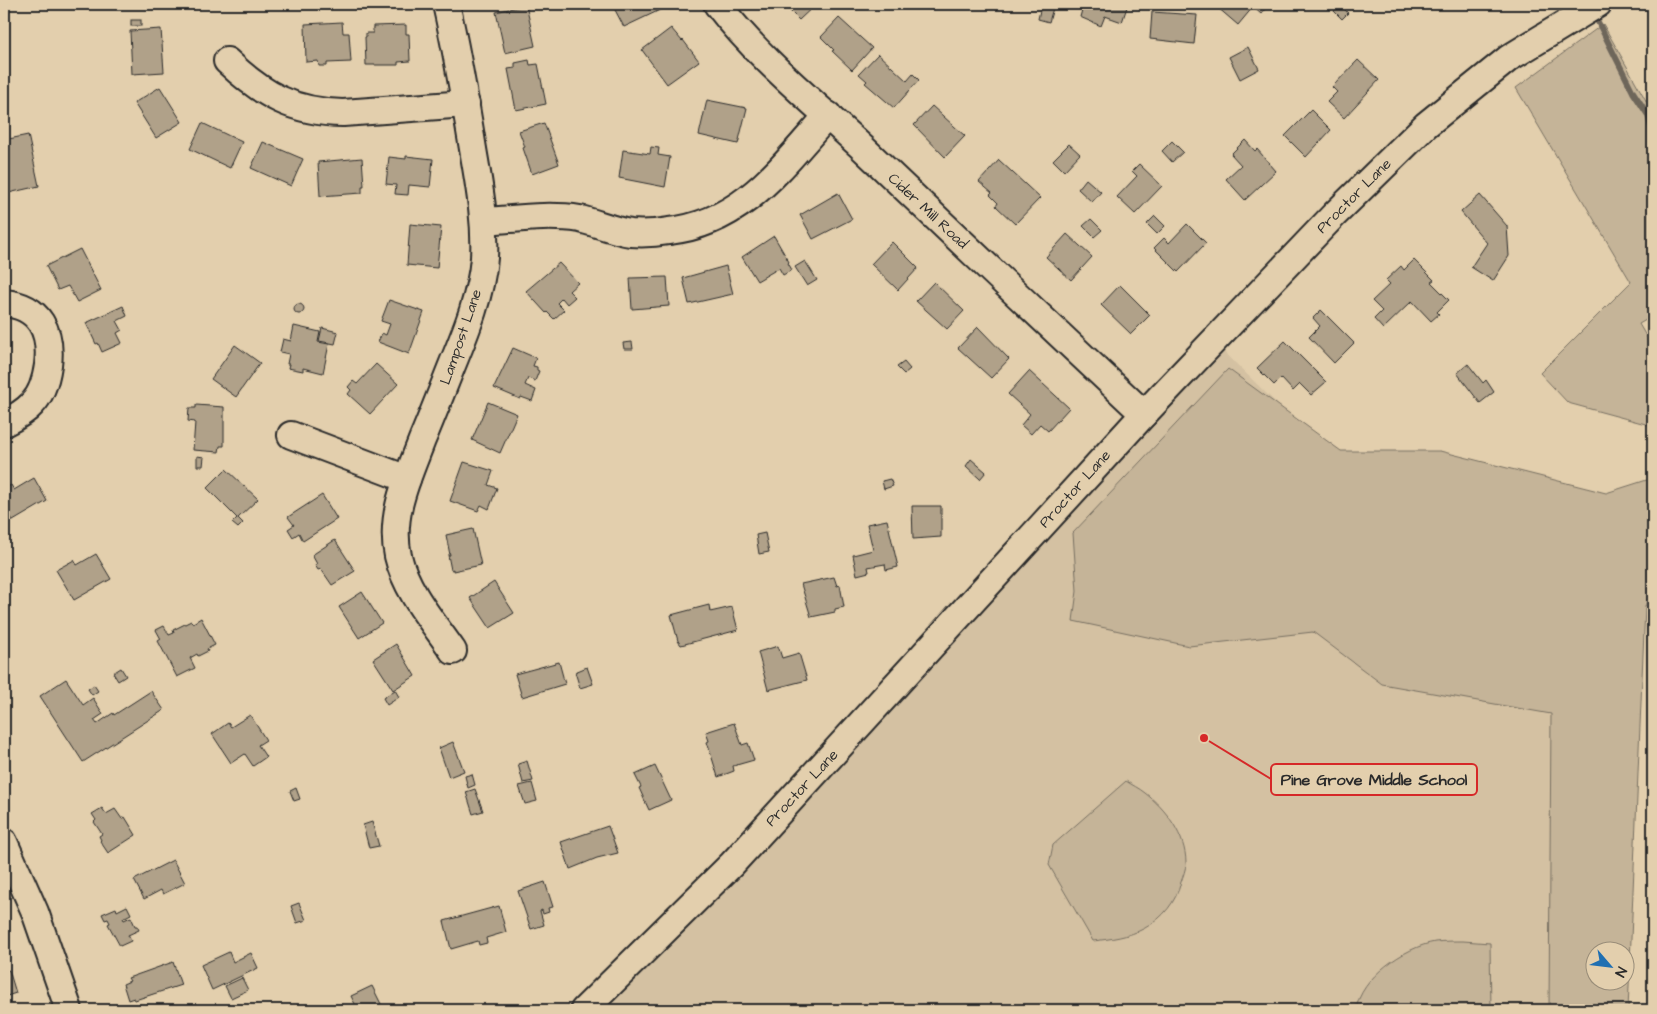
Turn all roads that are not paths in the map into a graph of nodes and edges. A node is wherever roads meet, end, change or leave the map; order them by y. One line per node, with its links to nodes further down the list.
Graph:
1 (446, 4): 5 (street, Lampost Lane)
2 (717, 4): 6 (street, Cider Mill Road)
3 (1598, 4): 9 (street, Proctor Lane)
4 (227, 61): 5 (street)
5 (466, 104): 7 (street, Lampost Lane)
6 (828, 115): 7 (street); 9 (street, Cider Mill Road)
7 (484, 221): 12 (street, Lampost Lane)
8 (4, 303): 10 (street)
9 (1144, 414): 16 (street, Proctor Lane)
10 (4, 423)
11 (291, 436): 12 (street)
12 (407, 479): 13 (street, Lampost Lane)
13 (453, 650)
14 (6, 852): 15 (street)
15 (69, 1010)
16 (584, 1010)

